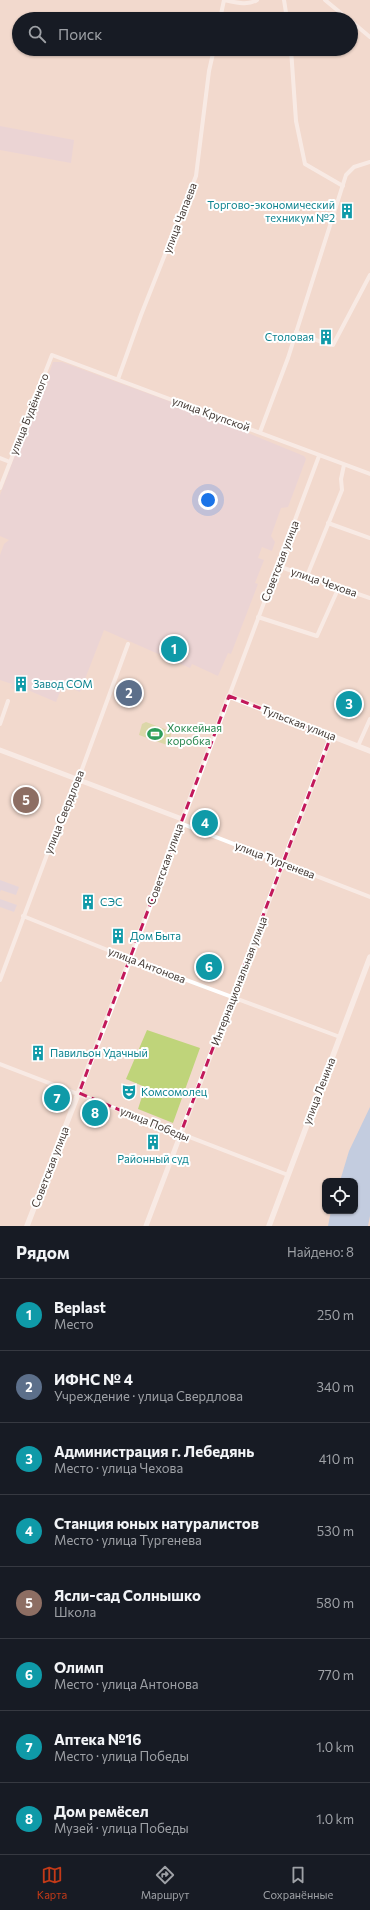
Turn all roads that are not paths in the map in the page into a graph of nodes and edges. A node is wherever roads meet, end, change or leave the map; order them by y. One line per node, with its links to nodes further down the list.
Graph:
1 (257, 0): 4 (street)
2 (284, 0): 5 (street)
3 (325, 0): 6 (street)
4 (221, 12)
5 (286, 12)
6 (340, 12)
7 (358, 27): 8 (street)
8 (370, 37)
9 (212, 56): 16 (street, улица Чапаева)
10 (291, 56): 12 (street)
11 (370, 162): 12 (street)
12 (343, 186): 14 (street)
13 (370, 275): 14 (street)
14 (296, 332): 17 (street)
15 (52, 355): 16 (street, улица Крупской); 20 (street, улица Будённого)
16 (118, 379): 17 (street, улица Крупской)
17 (260, 432): 18 (street, улица Крупской)
18 (319, 456): 21 (street, улица Крупской); 26 (street, Советская улица)
19 (0, 458): 20 (street, улица Будённого)
20 (10, 462): 23 (street)
21 (344, 465): 22 (street, улица Крупской); 24 (street)
22 (370, 474)
23 (0, 488)
24 (328, 523): 25 (street); 27 (street)
25 (370, 538)
26 (278, 566): 27 (street, улица Чехова); 30 (street, Советская улица)
27 (307, 576): 28 (street, улица Чехова)
28 (339, 587): 29 (street, улица Чехова); 30 (street)
29 (370, 598)
30 (258, 617): 32 (street, Советская улица)
31 (128, 644): 40 (street, улица Свердлова)
32 (229, 696): 36 (main road, Тульская улица); 41 (main road, Советская улица)
33 (8, 701): 35 (street)
34 (370, 719): 37 (street)
35 (0, 724)
36 (331, 736): 37 (main road, Тульская улица); 42 (street, Интернациональная улица)
37 (358, 746): 39 (main road, Тульская улица)
38 (0, 750): 40 (street, улица Тургенева)
39 (370, 751)
40 (78, 780): 41 (street, улица Тургенева); 44 (street, улица Свердлова)
41 (181, 821): 42 (street, улица Тургенева); 46 (main road, Советская улица)
42 (283, 864): 43 (street, улица Тургенева); 48 (street, Интернациональная улица)
43 (370, 897)
44 (24, 916): 46 (street, улица Антонова); 47 (street, улица Свердлова)
45 (370, 957): 49 (main road, улица Ленина)
46 (130, 959): 48 (street, улица Антонова); 51 (main road, Советская улица)
47 (0, 980)
48 (233, 996): 49 (street, улица Антонова); 52 (street, Интернациональная улица)
49 (340, 1037): 53 (main road, улица Ленина)
50 (0, 1064): 51 (street, улица Победы)
51 (79, 1093): 52 (street, улица Победы); 54 (main road, Советская улица)
52 (180, 1135): 53 (street, улица Победы); 55 (street, Интернациональная улица)
53 (288, 1175): 56 (main road, улица Ленина)
54 (27, 1226)
55 (146, 1226)
56 (269, 1226)

